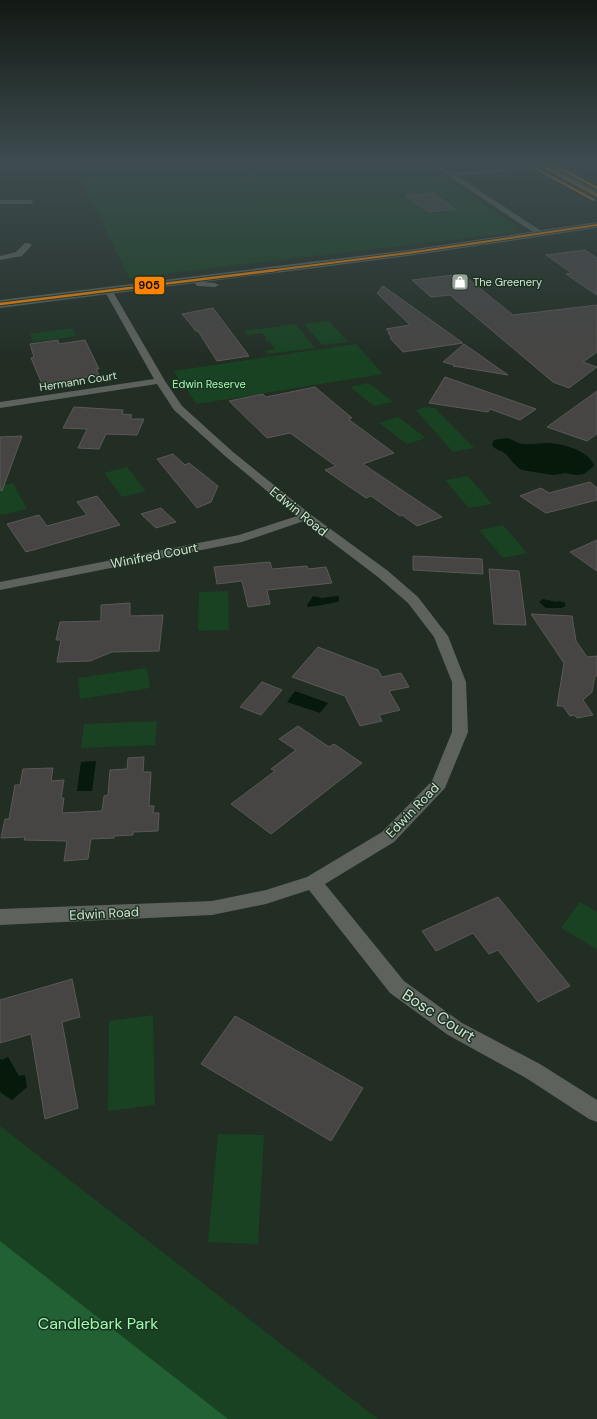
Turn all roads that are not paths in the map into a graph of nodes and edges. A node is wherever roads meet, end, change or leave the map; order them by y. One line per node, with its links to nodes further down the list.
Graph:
1 (535, 229): 3 (street)
2 (558, 229): 3 (main road)
3 (539, 232): 7 (main road)
4 (597, 232): 8 (main road)
5 (28, 245): 6 (street)
6 (0, 258)
7 (196, 280): 8 (street); 9 (main road)
8 (215, 285): 9 (main road)
9 (110, 293): 10 (main road); 11 (main road); 12 (street, Edwin Road)
10 (0, 304)
11 (0, 307)
12 (160, 381): 13 (street, Hermann Court); 14 (street, Edwin Road)
13 (0, 405)
14 (306, 517): 15 (street, Winifred Court); 16 (street, Edwin Road)
15 (0, 586)
16 (313, 882): 17 (street, Edwin Road); 18 (street, Bosc Court)
17 (0, 917)
18 (597, 1112)

